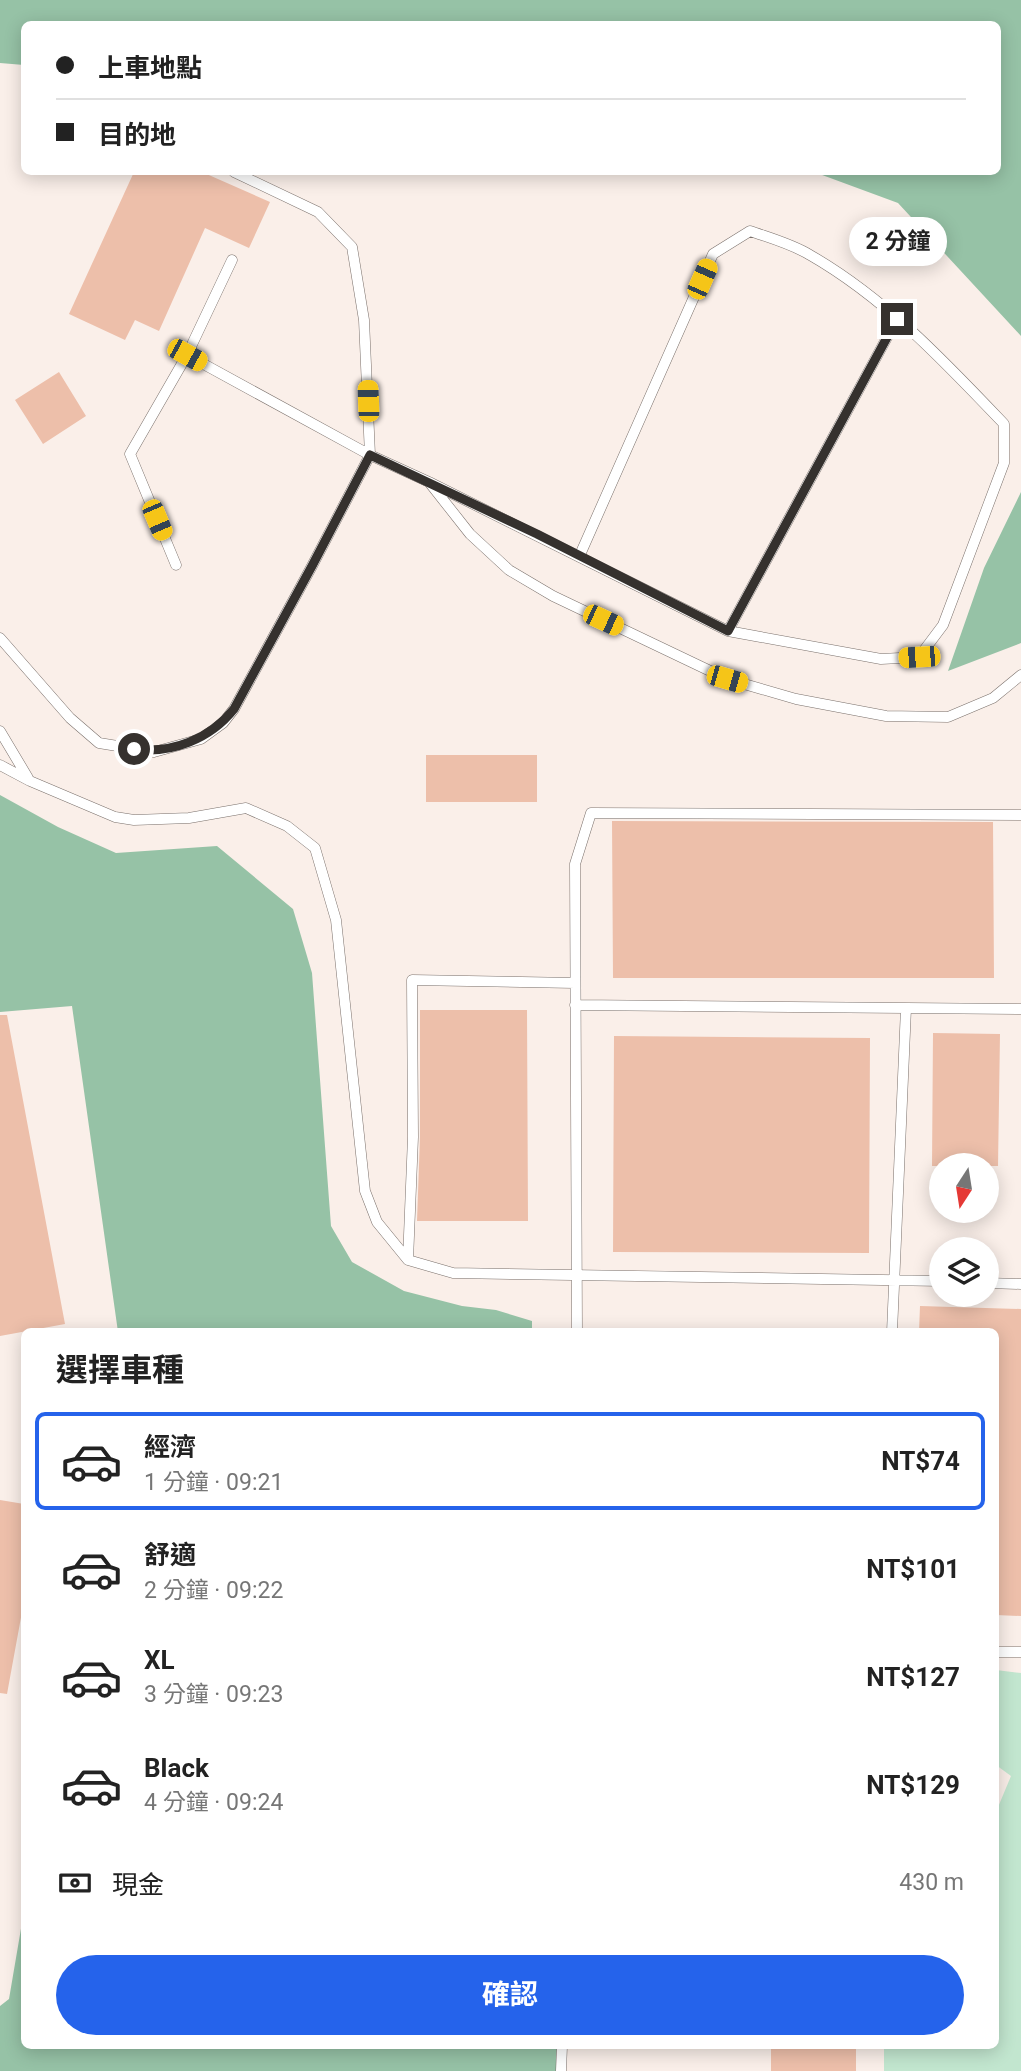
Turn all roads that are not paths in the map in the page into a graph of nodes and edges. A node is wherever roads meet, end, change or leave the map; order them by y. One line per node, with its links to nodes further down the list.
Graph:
1 (240, 175): 5 (lane)
2 (232, 260): 4 (lane)
3 (897, 319): 7 (lane); 9 (lane); 9 (lane)
4 (187, 355): 5 (lane); 8 (lane)
5 (370, 455): 6 (lane); 10 (lane)
6 (429, 482): 7 (lane); 11 (lane)
7 (579, 556): 9 (lane)
8 (176, 565)
9 (728, 631)
10 (0, 638)
11 (1021, 675)
12 (0, 730): 14 (lane)
13 (0, 765): 14 (lane)
14 (30, 781): 20 (lane)
15 (1021, 815): 16 (lane)
16 (575, 983): 17 (lane); 20 (lane)
17 (575, 1005): 18 (lane); 21 (lane)
18 (906, 1008): 19 (lane); 22 (lane)
19 (1021, 1009)
20 (408, 1260): 21 (lane)
21 (576, 1274): 22 (lane); 26 (lane)
22 (894, 1279): 23 (lane); 27 (lane)
23 (929, 1280)
24 (999, 1283): 25 (lane)
25 (1021, 1284)
26 (577, 1328)
27 (892, 1328)
28 (999, 1652): 29 (lane)
29 (1021, 1652)
30 (562, 2049): 31 (lane)
31 (561, 2071)

